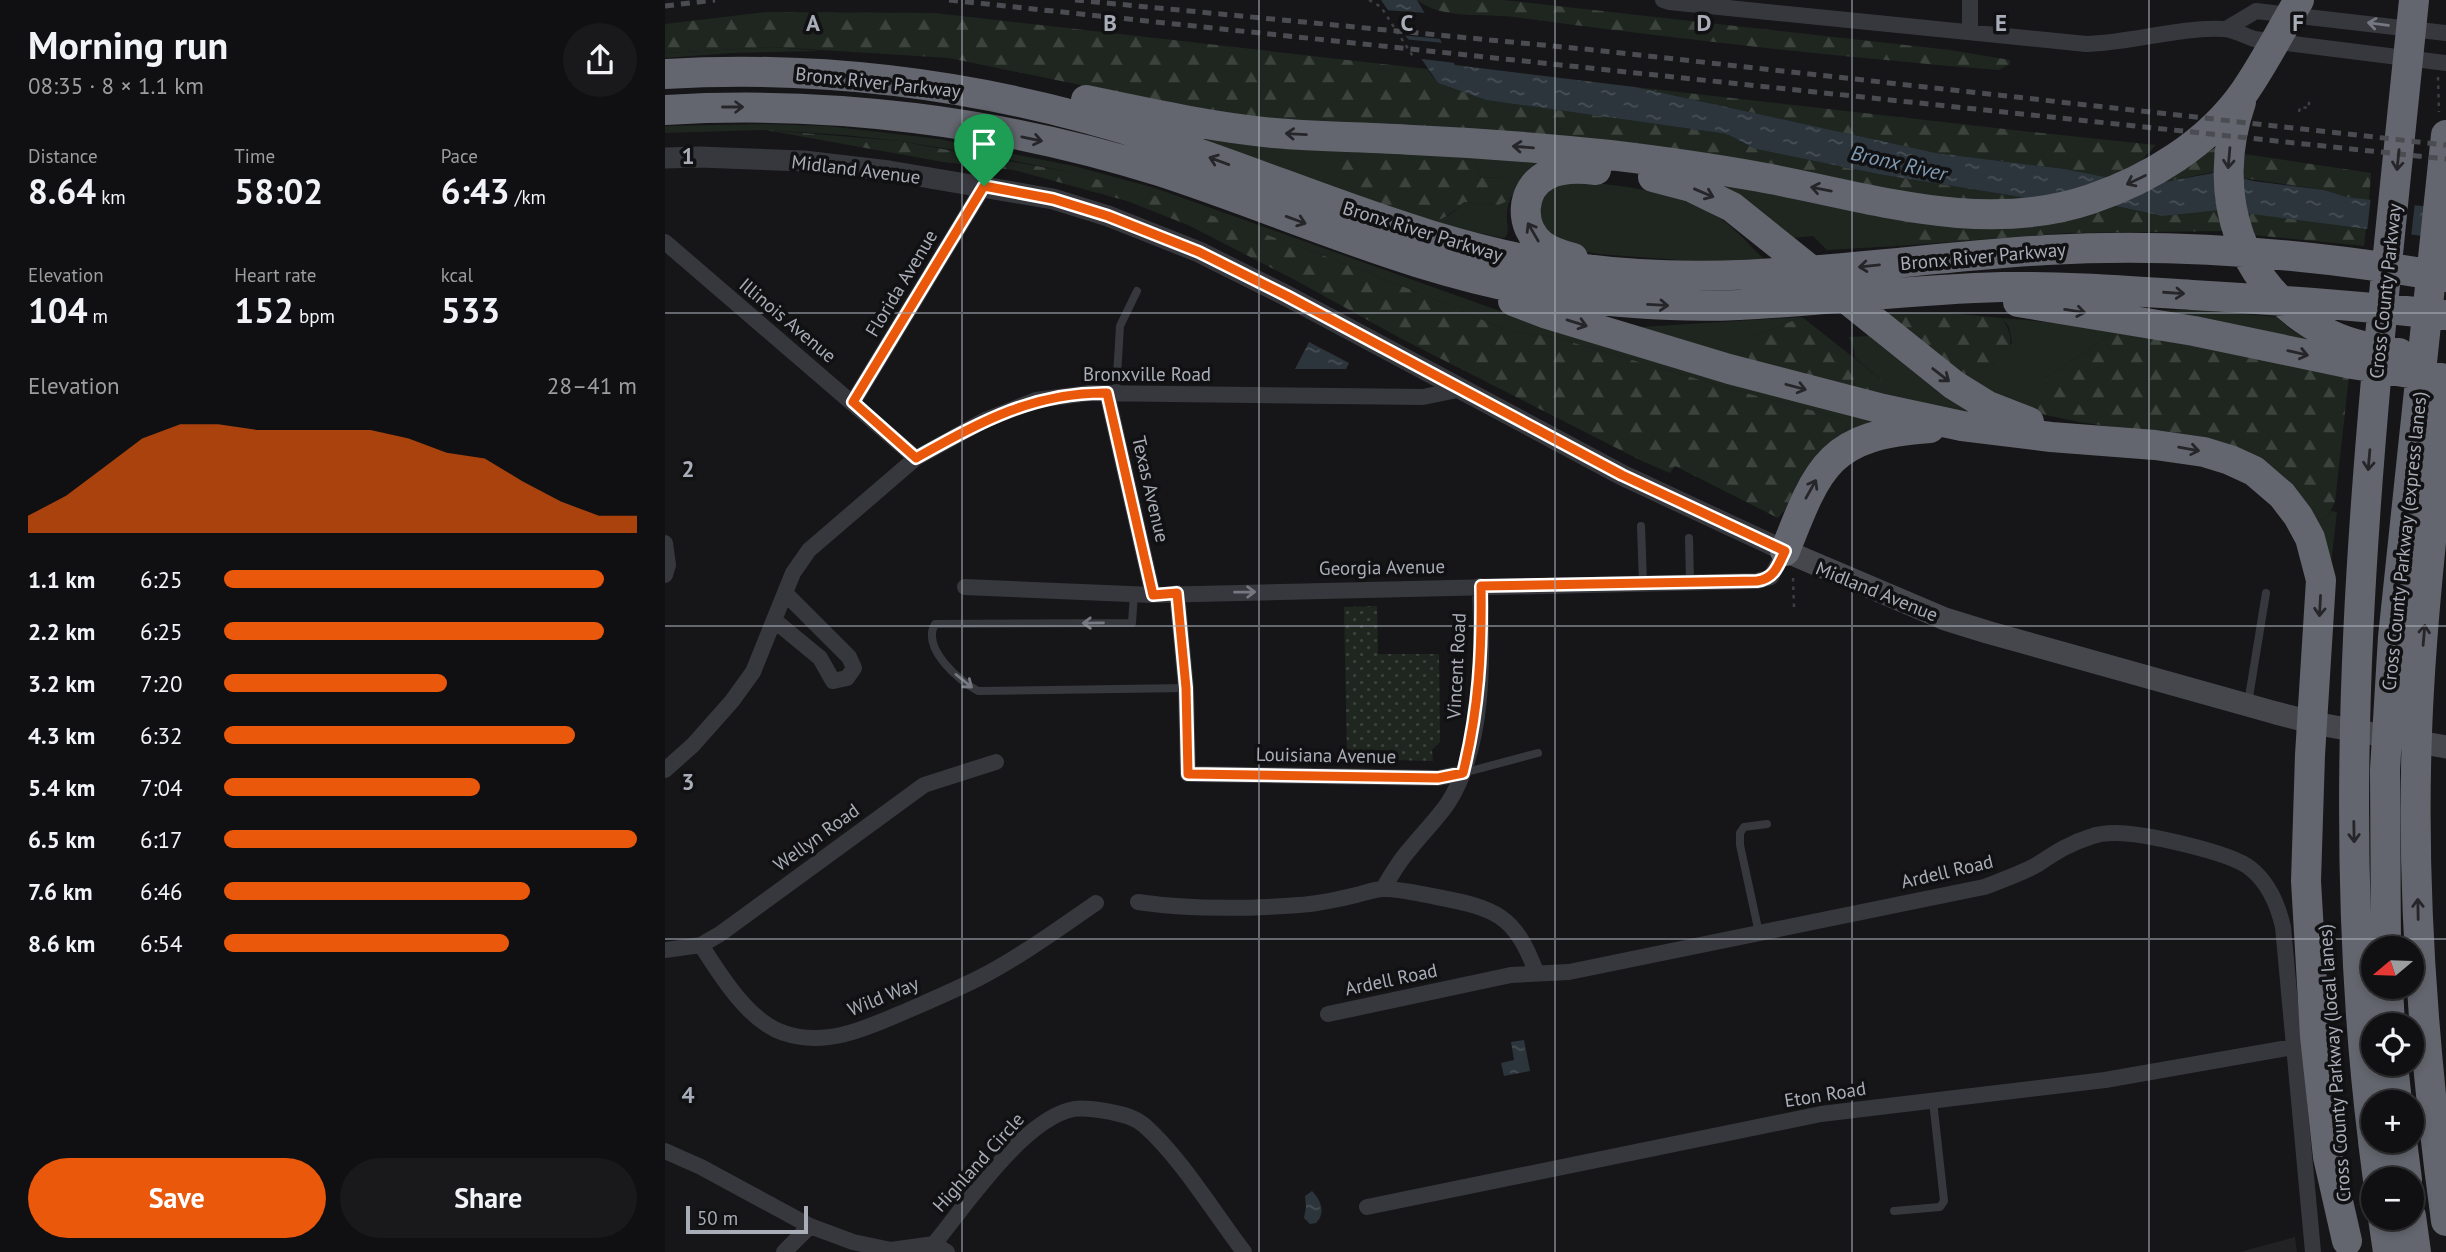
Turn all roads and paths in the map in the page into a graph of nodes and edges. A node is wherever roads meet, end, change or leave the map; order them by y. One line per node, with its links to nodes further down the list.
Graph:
1 (1369, 0): 10 (path)
2 (1663, 0): 8 (street)
3 (1970, 0): 8 (street)
4 (2299, 0): 14 (highway)
5 (2414, 2): 44 (highway, Cross County Parkway, one-way to 44)
6 (2257, 6): 7 (street); 9 (street, one-way to 6)
7 (2226, 29): 8 (street); 11 (street)
8 (1970, 31)
9 (2446, 33)
10 (1414, 58)
11 (2442, 69): 18 (path)
12 (665, 74): 13 (highway, Bronx River Parkway)
13 (826, 74): 14 (highway, one-way to 13); 23 (highway, Bronx River Parkway, one-way to 13)
14 (2245, 92): 28 (highway, one-way to 28)
15 (2309, 97): 17 (path)
16 (665, 110): 22 (highway, Bronx River Parkway, one-way to 22)
17 (2299, 112)
18 (2443, 129): 67 (highway, Cross County Parkway (express lanes))
19 (665, 158): 20 (street, Midland Avenue)
20 (984, 186): 30 (street, Midland Avenue); 33 (street, Florida Avenue)
21 (665, 242): 33 (street, Illinois Avenue)
22 (1422, 265): 25 (highway, Bronx River Parkway, one-way to 25); 34 (highway, one-way to 34)
23 (1638, 275): 24 (highway, Bronx River Parkway, one-way to 23); 35 (highway, one-way to 35)
24 (2446, 277)
25 (1935, 290): 27 (highway, Bronx River Parkway, one-way to 27); 29 (highway, one-way to 29)
26 (1137, 291): 31 (lane)
27 (2446, 315)
28 (2446, 359)
29 (2446, 378)
30 (1462, 390): 31 (street, Bronxville Road); 40 (street, Midland Avenue)
31 (1111, 393): 36 (street, Bronxville Road); 51 (street, Texas Avenue)
32 (2446, 394): 66 (highway, one-way to 32)
33 (853, 402): 36 (street, Illinois Avenue)
34 (1962, 426): 35 (highway); 40 (highway, one-way to 34)
35 (2155, 444): 58 (highway, one-way to 58)
36 (916, 458): 49 (street, Bronxville Road)
37 (1641, 526): 43 (lane)
38 (1689, 538): 42 (lane)
39 (665, 543): 41 (street)
40 (1789, 565): 42 (street, Georgia Avenue); 52 (path); 59 (main road, Midland Avenue)
41 (665, 575)
42 (1690, 582): 43 (street, Georgia Avenue)
43 (1643, 583): 45 (street, Georgia Avenue)
44 (2360, 583): 58 (highway, Cross County Parkway (express lanes))
45 (1481, 586): 47 (street, Georgia Avenue, one-way to 45); 65 (street, Vincent Road)
46 (965, 587): 50 (street, Georgia Avenue)
47 (1177, 593): 51 (street, Georgia Avenue); 57 (street)
48 (2266, 593): 59 (lane)
49 (786, 594): 53 (street, Bronxville Road); 54 (street)
50 (1134, 594): 51 (street, Georgia Avenue); 57 (lane, one-way to 57)
51 (1153, 595)
52 (1794, 608)
53 (774, 620): 56 (street); 64 (street, Bronxville Road)
54 (832, 640): 56 (lane); 56 (street)
55 (2446, 650): 66 (highway)
56 (820, 658)
57 (1186, 688): 65 (street, Louisiana Avenue)
58 (2335, 692): 62 (highway, Cross County Parkway (express lanes)); 62 (highway)
59 (2247, 706): 60 (main road, Midland Avenue)
60 (2446, 747)
61 (1538, 753): 65 (lane)
62 (2330, 760): 80 (highway, Cross County Parkway (express lanes), one-way to 80); 89 (highway)
63 (996, 762): 75 (street, Wellyn Road)
64 (665, 769)
65 (1463, 773): 70 (street, Vincent Road)
66 (2422, 777): 67 (highway); 69 (highway)
67 (2401, 819): 69 (highway); 74 (highway, Cross County Parkway (express lanes))
68 (1767, 824): 73 (lane)
69 (2417, 850): 85 (highway, one-way to 69)
70 (1383, 889): 71 (street); 77 (street)
71 (1138, 902)
72 (1096, 903): 75 (street, Wild Way)
73 (1759, 933): 77 (street, Ardell Road); 79 (street, Ardell Road)
74 (2387, 936)
75 (701, 945): 76 (street, Wellyn Road)
76 (665, 950)
77 (1536, 972): 78 (street, Ardell Road)
78 (1328, 1014)
79 (2294, 1047): 81 (street, Eton Road); 93 (street, Ardell Road)
80 (2367, 1090)
81 (1933, 1101): 83 (street, Eton Road); 84 (lane)
82 (665, 1150): 86 (street)
83 (1367, 1207)
84 (1894, 1211)
85 (2446, 1221)
86 (810, 1226): 90 (street); 91 (street)
87 (2385, 1230): 94 (highway)
88 (2413, 1230): 95 (highway)
89 (2348, 1247)
90 (940, 1248): 92 (street, Highland Circle)
91 (783, 1252)
92 (1244, 1252)
93 (2312, 1252)
94 (2388, 1252)
95 (2416, 1252)

